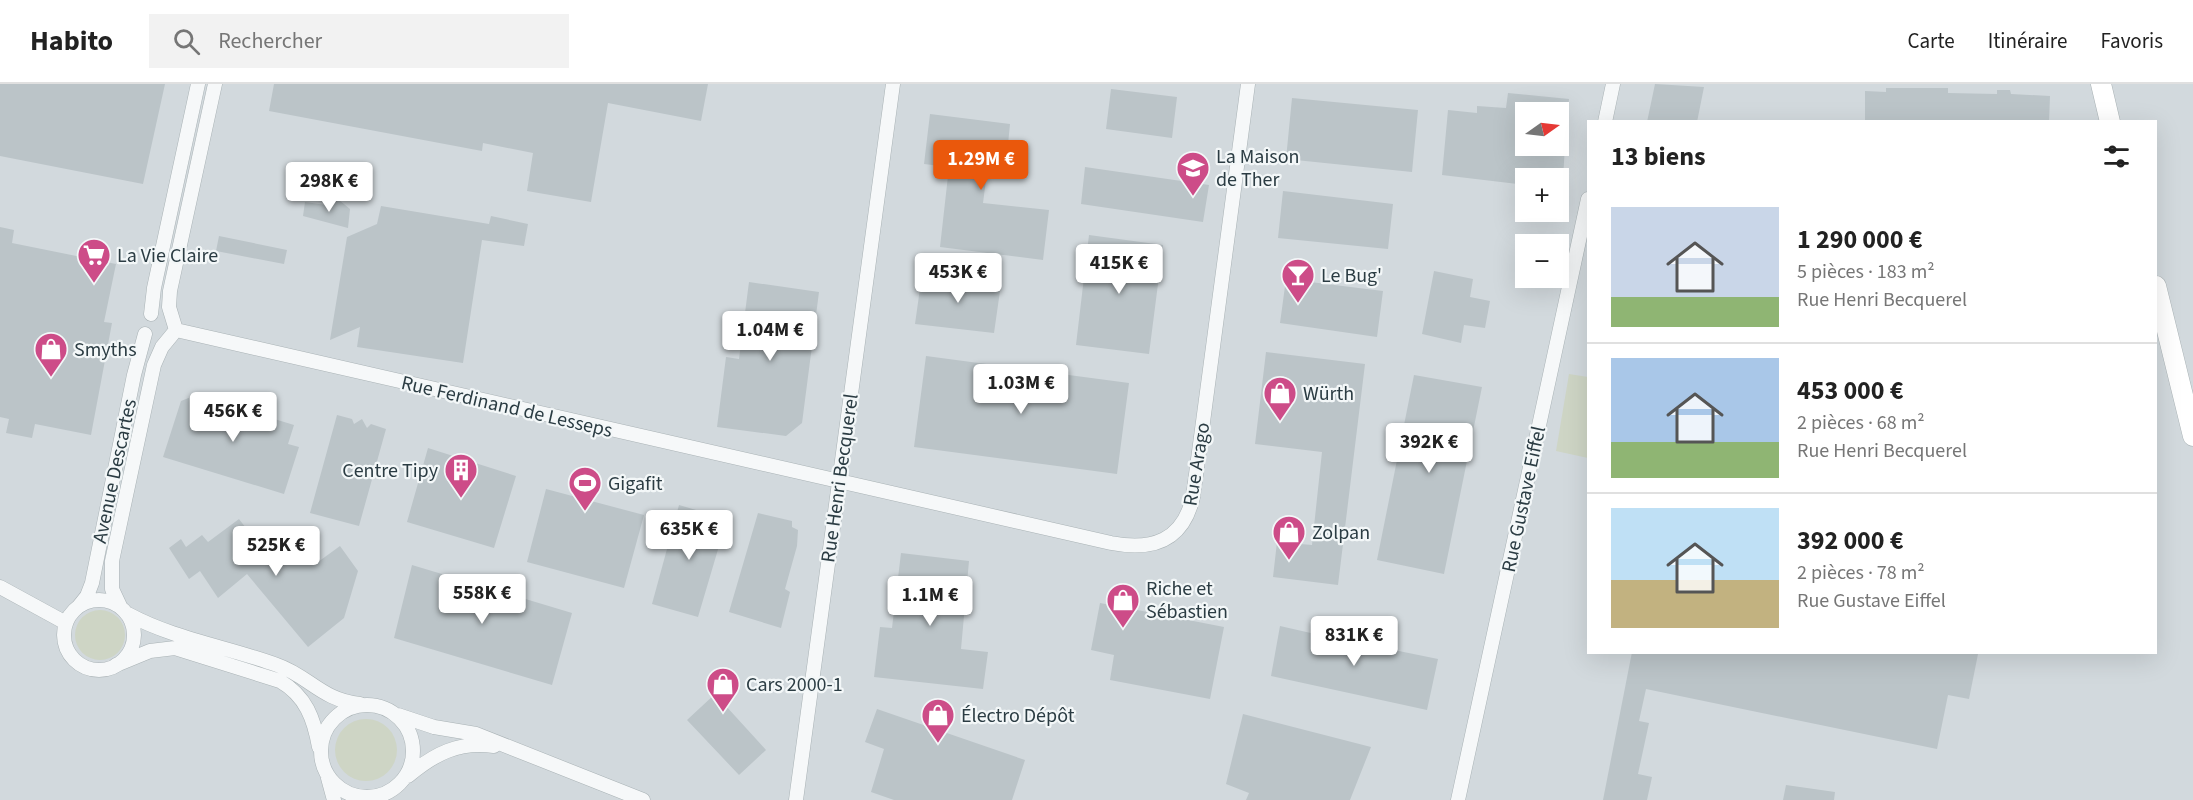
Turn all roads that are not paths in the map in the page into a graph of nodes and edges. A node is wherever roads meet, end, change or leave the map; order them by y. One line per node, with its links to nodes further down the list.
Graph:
1 (198, 84): 13 (street, Avenue Descartes)
2 (215, 84): 14 (street)
3 (892, 84): 19 (street, Rue Henri Becquerel)
4 (1248, 84): 19 (street, Rue Arago)
5 (1613, 84): 8 (street)
6 (2101, 84): 9 (street)
7 (2112, 84): 10 (street)
8 (1605, 120)
9 (2110, 120)
10 (2120, 120)
11 (1587, 204): 35 (street, Rue Gustave Eiffel)
12 (2157, 290): 18 (street)
13 (151, 314): 14 (street); 16 (street, Avenue Descartes)
14 (172, 316): 15 (street)
15 (176, 330): 17 (street, Avenue Descartes); 19 (street, Rue Ferdinand de Lesseps)
16 (145, 334): 17 (street); 21 (street, Avenue Descartes)
17 (164, 343): 22 (street, Avenue Descartes)
18 (2193, 436)
19 (839, 481): 34 (street, Rue Henri Becquerel)
20 (0, 586): 23 (street)
21 (79, 606): 22 (street); 23 (street)
22 (124, 610): 24 (street); 25 (street)
23 (66, 623): 24 (street)
24 (116, 665): 28 (street)
25 (362, 705): 26 (street); 28 (street)
26 (396, 715): 27 (street); 30 (street)
27 (508, 748): 30 (street); 33 (street)
28 (321, 753): 29 (street)
29 (326, 773): 31 (street); 32 (street)
30 (403, 780): 31 (street)
31 (378, 798)
32 (334, 800)
33 (643, 800)
34 (796, 800)
35 (1458, 800)

